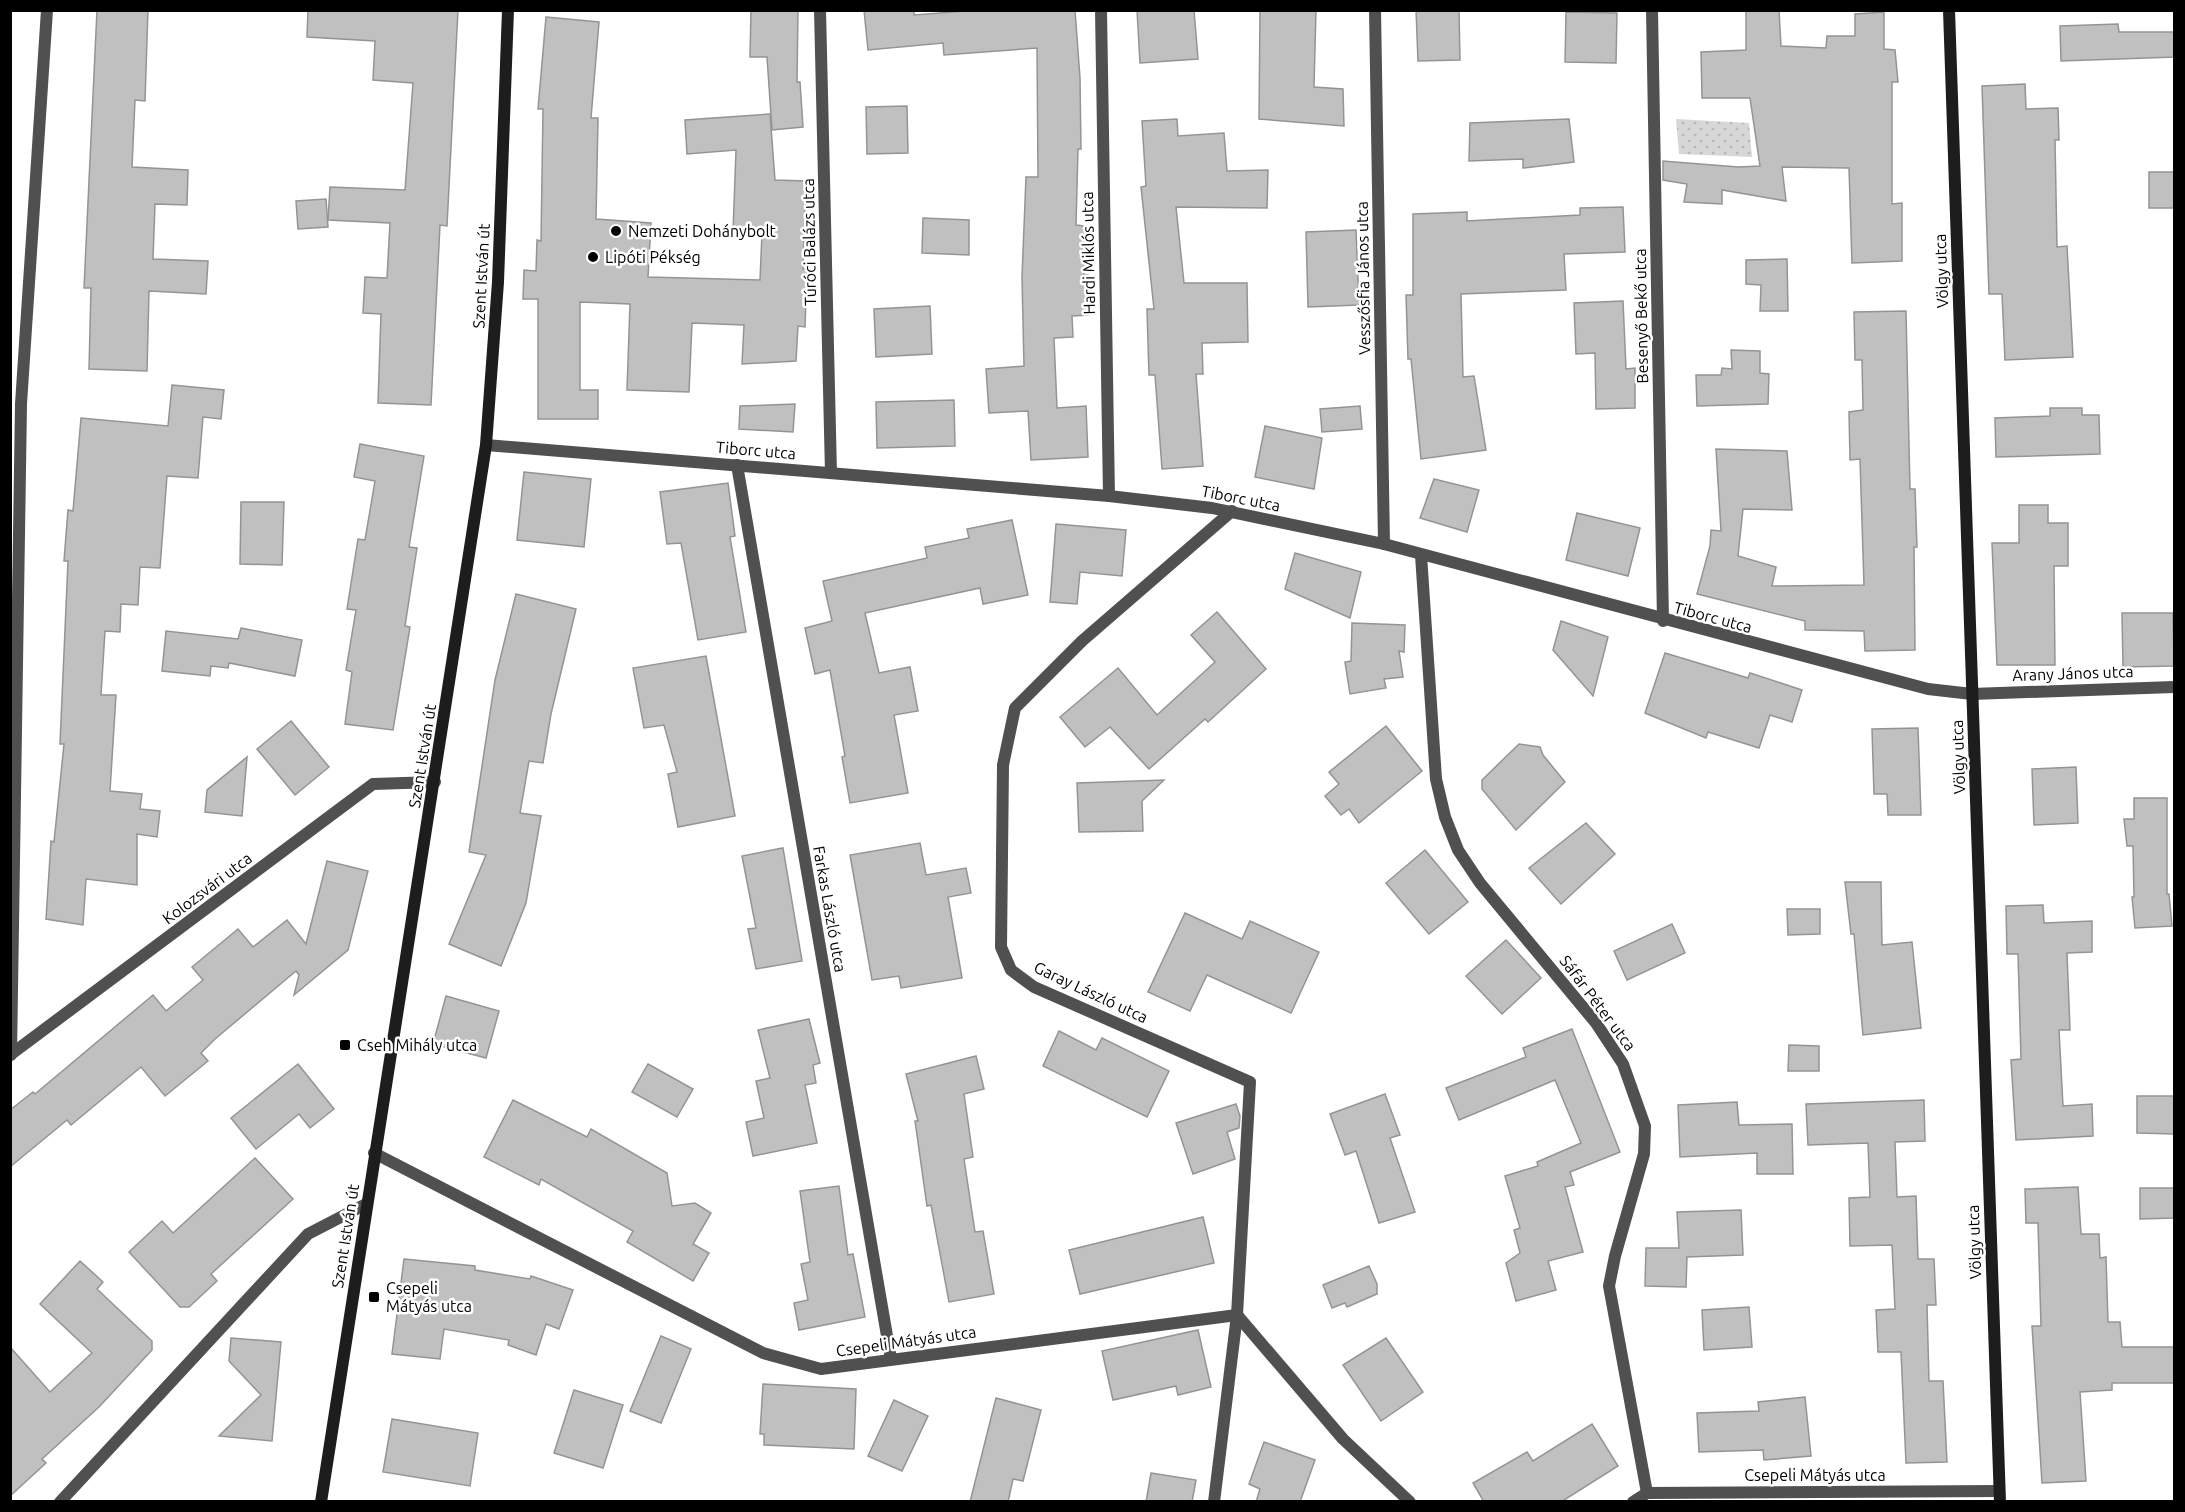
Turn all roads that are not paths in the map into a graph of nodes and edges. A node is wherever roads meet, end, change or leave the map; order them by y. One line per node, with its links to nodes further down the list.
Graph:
1 (47, 10): 8 (street)
2 (508, 10): 10 (street, Szent István út)
3 (820, 10): 12 (street, Túróci Balázs utca)
4 (1101, 10): 13 (street, Hardi Miklós utca)
5 (1375, 10): 15 (street, Vesszősfia János utca)
6 (1652, 10): 17 (street, Besenyő Bekő utca)
7 (1949, 10): 19 (street, Völgy utca)
8 (21, 404): 9 (street); 21 (street)
9 (10, 413)
10 (486, 444): 11 (street, Tiborc utca); 20 (street, Szent István út)
11 (737, 465): 12 (street, Tiborc utca); 25 (street, Farkas László utca)
12 (831, 473): 13 (street, Tiborc utca)
13 (1109, 496): 14 (street, Tiborc utca)
14 (1232, 511): 15 (street, Tiborc utca); 24 (street, Garay László utca)
15 (1384, 544): 16 (street, Tiborc utca)
16 (1421, 555): 17 (street, Tiborc utca); 26 (street, Sáfár Péter utca)
17 (1663, 621): 19 (street, Tiborc utca)
18 (2175, 687): 19 (street, Arany János utca)
19 (1972, 694): 27 (street, Völgy utca)
20 (435, 782): 21 (street, Kolozsvári utca); 22 (street, Szent István út)
21 (11, 1055)
22 (374, 1153): 23 (street, Szent István út); 25 (street, Csepeli Mátyás utca)
23 (366, 1204): 28 (street); 29 (street, Szent István út)
24 (1237, 1315): 25 (street, Csepeli Mátyás utca); 30 (street, Garay László utca); 31 (street)
25 (891, 1359)
26 (1647, 1492): 27 (street, Csepeli Mátyás utca); 32 (street)
27 (1999, 1496)
28 (60, 1502)
29 (321, 1502)
30 (1214, 1502)
31 (1410, 1502)
32 (1633, 1502)

